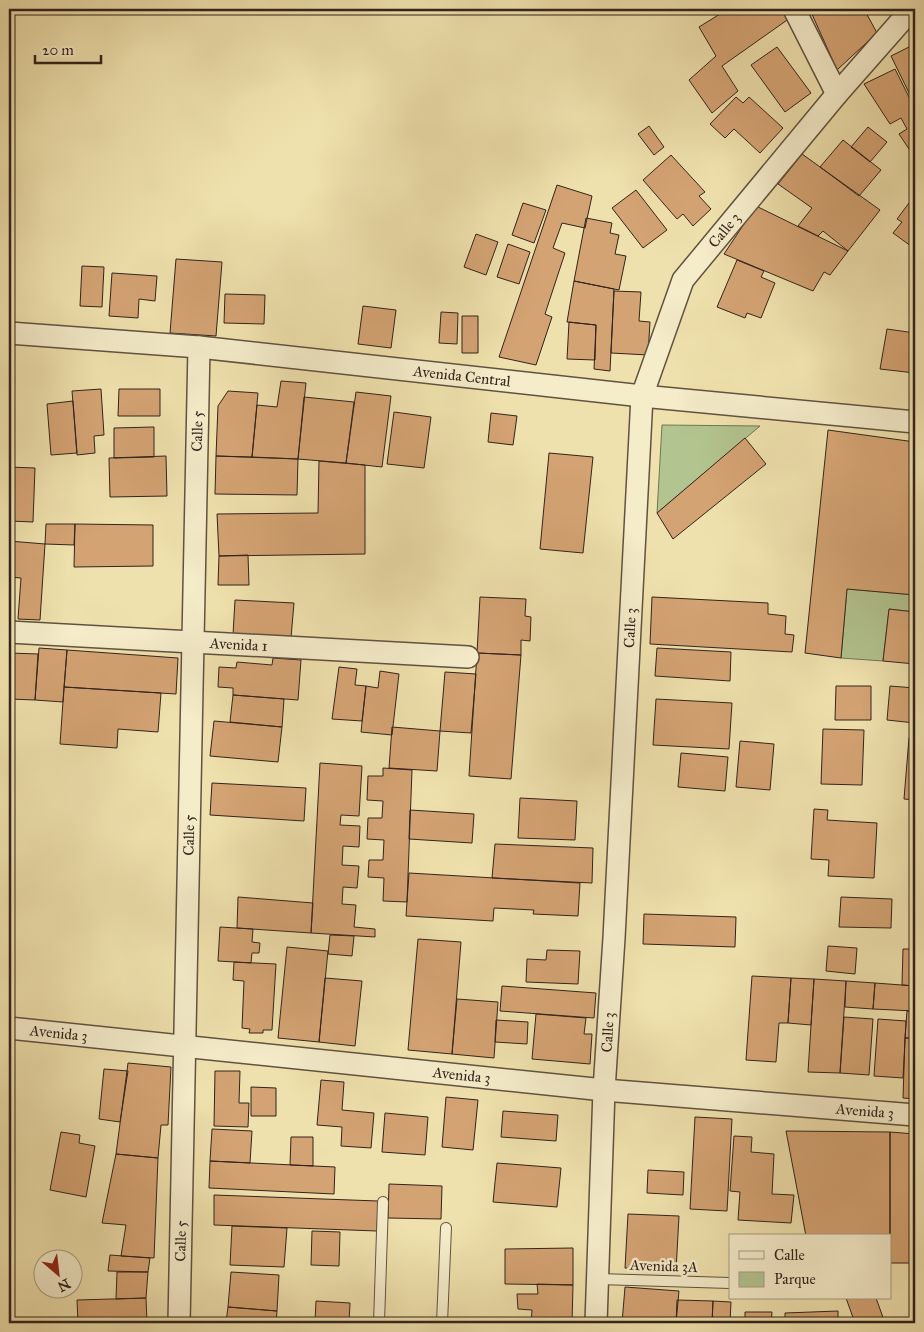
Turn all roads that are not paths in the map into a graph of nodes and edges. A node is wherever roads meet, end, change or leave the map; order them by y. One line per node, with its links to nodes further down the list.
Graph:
1 (794, 9): 3 (street)
2 (903, 19): 3 (street, Calle 3)
3 (837, 94): 6 (street, Calle 3)
4 (9, 333): 5 (street, Avenida Central)
5 (199, 347): 6 (street, Avenida Central); 9 (street, Calle 5)
6 (642, 396): 7 (street, Avenida Central); 13 (street, Calle 3)
7 (915, 422)
8 (9, 632): 9 (street, Avenida 1)
9 (193, 642): 10 (street, Avenida 1); 12 (street, Calle 5)
10 (468, 657)
11 (9, 1028): 12 (street, Avenida 3)
12 (185, 1045): 13 (street, Avenida 3); 19 (street, Calle 5)
13 (604, 1090): 14 (street, Avenida 3); 17 (street, Calle 3)
14 (915, 1115)
15 (383, 1202): 20 (lane)
16 (446, 1228): 21 (lane)
17 (598, 1279): 18 (lane, Avenida 3A); 22 (street, Calle 3)
18 (729, 1283)
19 (179, 1323)
20 (379, 1323)
21 (442, 1323)
22 (596, 1323)

